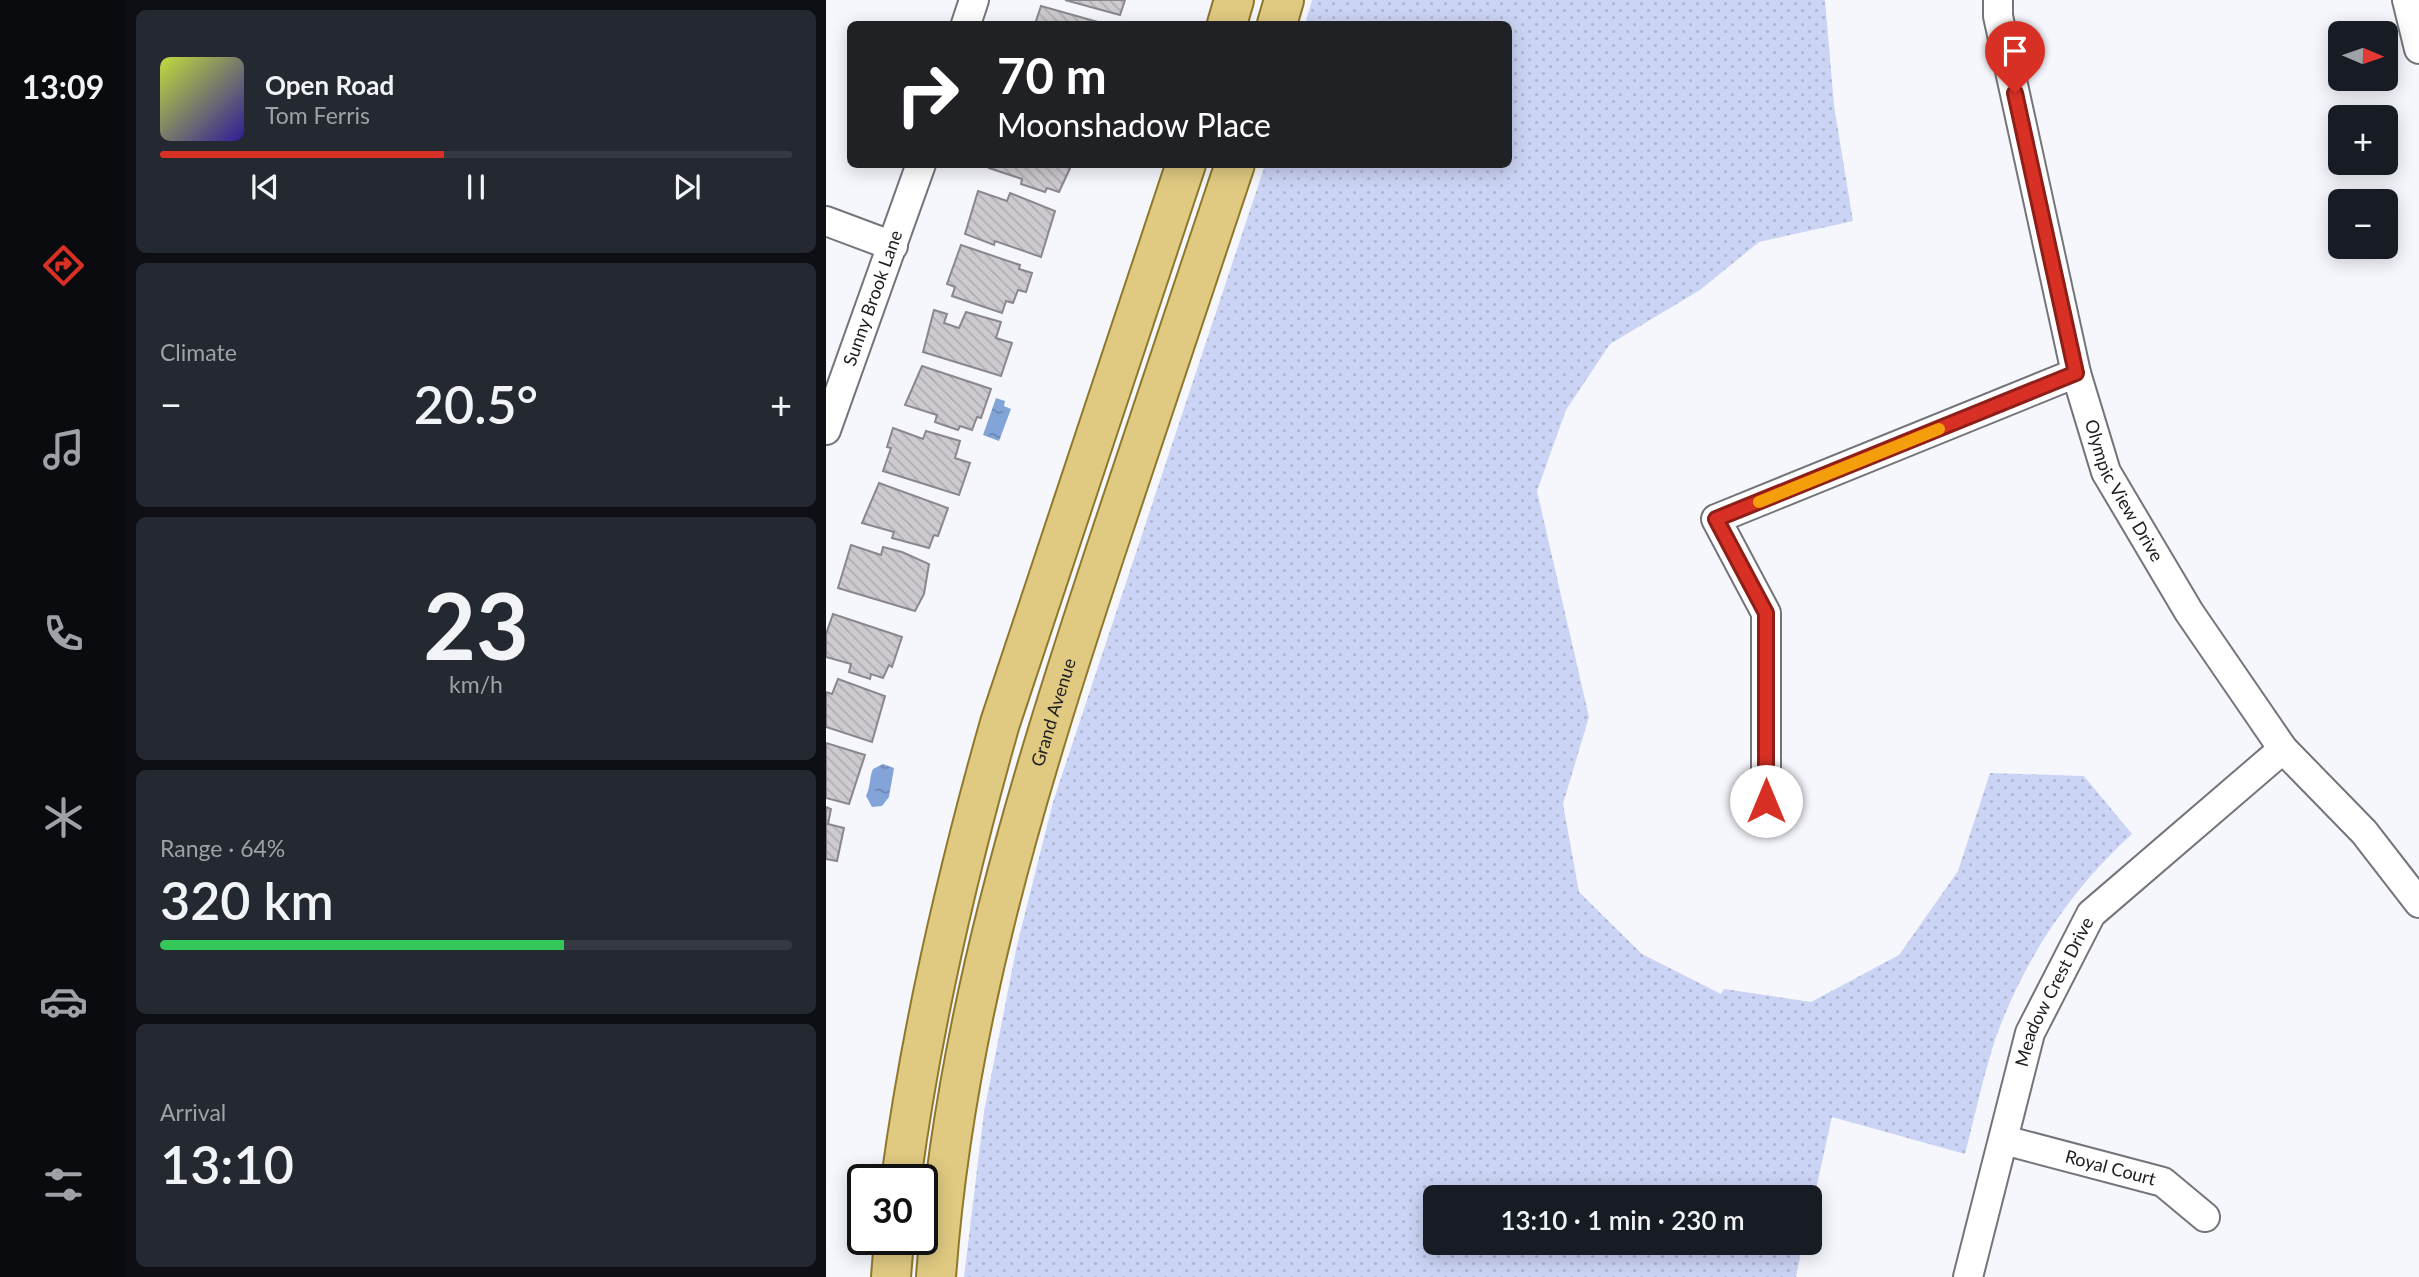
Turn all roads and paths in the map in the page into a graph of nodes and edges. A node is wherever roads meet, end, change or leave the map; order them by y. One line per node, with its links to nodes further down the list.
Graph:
1 (974, 0): 6 (street)
2 (1234, 0): 7 (main road)
3 (1284, 0): 8 (main road)
4 (1998, 0): 15 (street, Olympic View Drive)
5 (2407, 0): 9 (street)
6 (967, 21)
7 (1228, 21)
8 (1278, 21)
9 (2419, 49)
10 (919, 168): 14 (street, Sunny Brook Lane)
11 (1185, 168): 21 (main road)
12 (1234, 168): 25 (main road, Grand Avenue)
13 (826, 220): 14 (street)
14 (893, 246): 16 (street, Sunny Brook Lane)
15 (2076, 373): 17 (street, Olympic View Drive); 18 (street)
16 (826, 430)
17 (2283, 749): 19 (street, Olympic View Drive); 20 (street, Meadow Crest Drive)
18 (1766, 801)
19 (2419, 903)
20 (2004, 1140): 22 (street, Royal Court); 26 (street, Meadow Crest Drive)
21 (904, 1164)
22 (2205, 1217)
23 (893, 1255): 24 (main road)
24 (891, 1277)
25 (936, 1277)
26 (1968, 1277)

